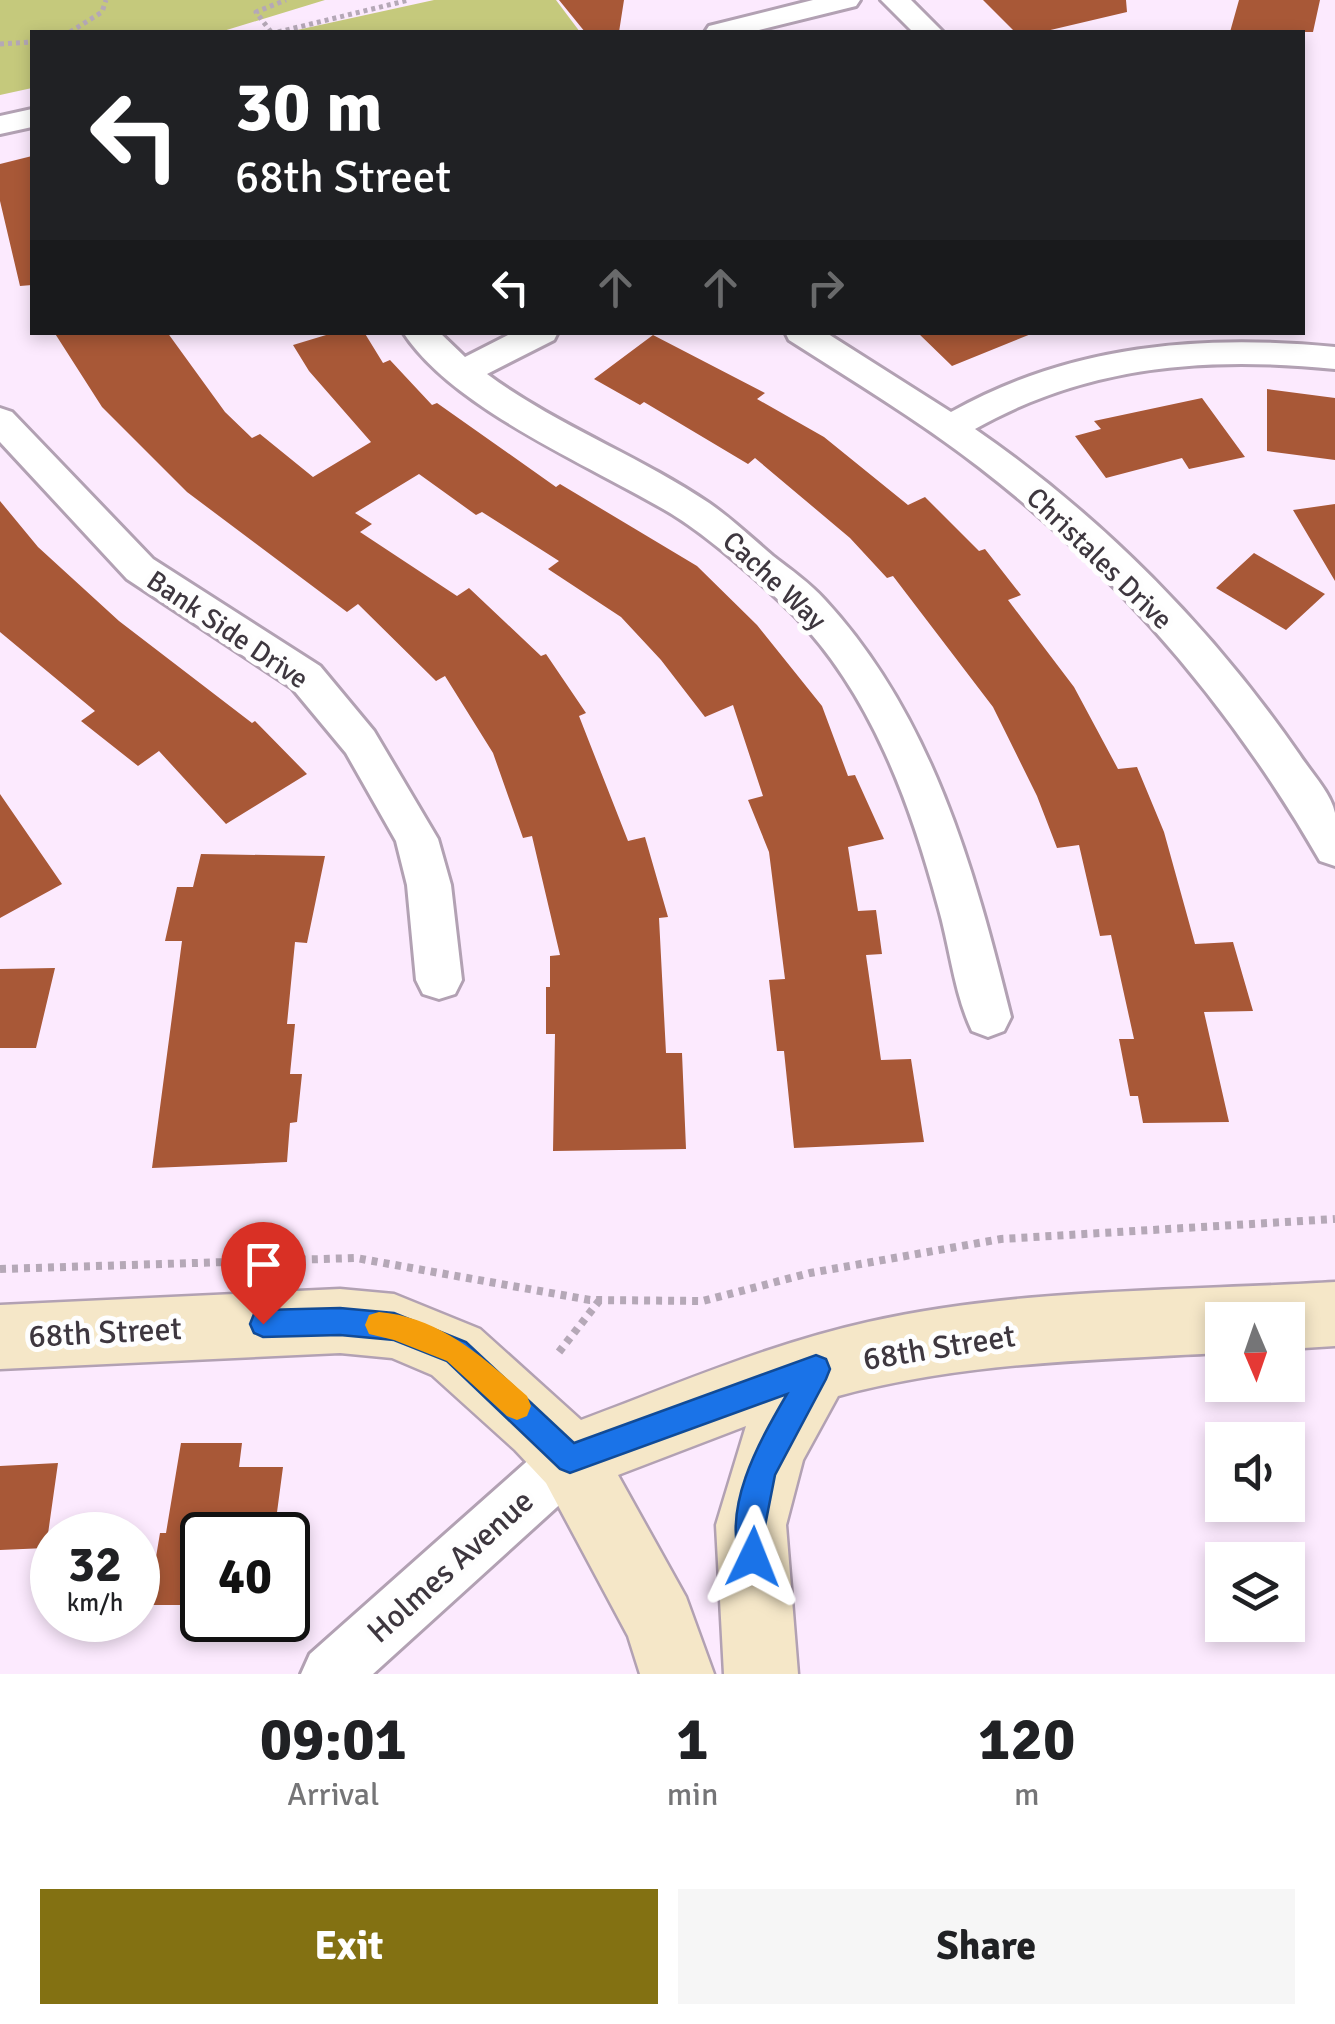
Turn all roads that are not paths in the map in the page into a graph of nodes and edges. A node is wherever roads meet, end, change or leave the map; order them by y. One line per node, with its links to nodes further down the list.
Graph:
1 (846, 0): 3 (street)
2 (895, 0): 4 (street)
3 (726, 30)
4 (926, 30)
5 (30, 118): 6 (street)
6 (0, 125)
7 (422, 335): 11 (street, Cache Way)
8 (536, 335): 11 (street)
9 (807, 335): 13 (street, Christales Drive)
10 (1335, 358): 13 (street)
11 (462, 373): 16 (street, Cache Way)
12 (0, 420): 15 (street, Bank Side Drive)
13 (950, 428): 14 (street, Christales Drive)
14 (1335, 848)
15 (439, 980)
16 (988, 1017)
17 (1335, 1314): 18 (street)
18 (1305, 1316)
19 (1205, 1322): 21 (street, 68th Street)
20 (0, 1337): 22 (street, 68th Street)
21 (816, 1369): 22 (street, 68th Street); 25 (street)
22 (570, 1459): 23 (street, Holmes Avenue); 24 (street)
23 (330, 1674)
24 (677, 1674)
25 (761, 1674)

